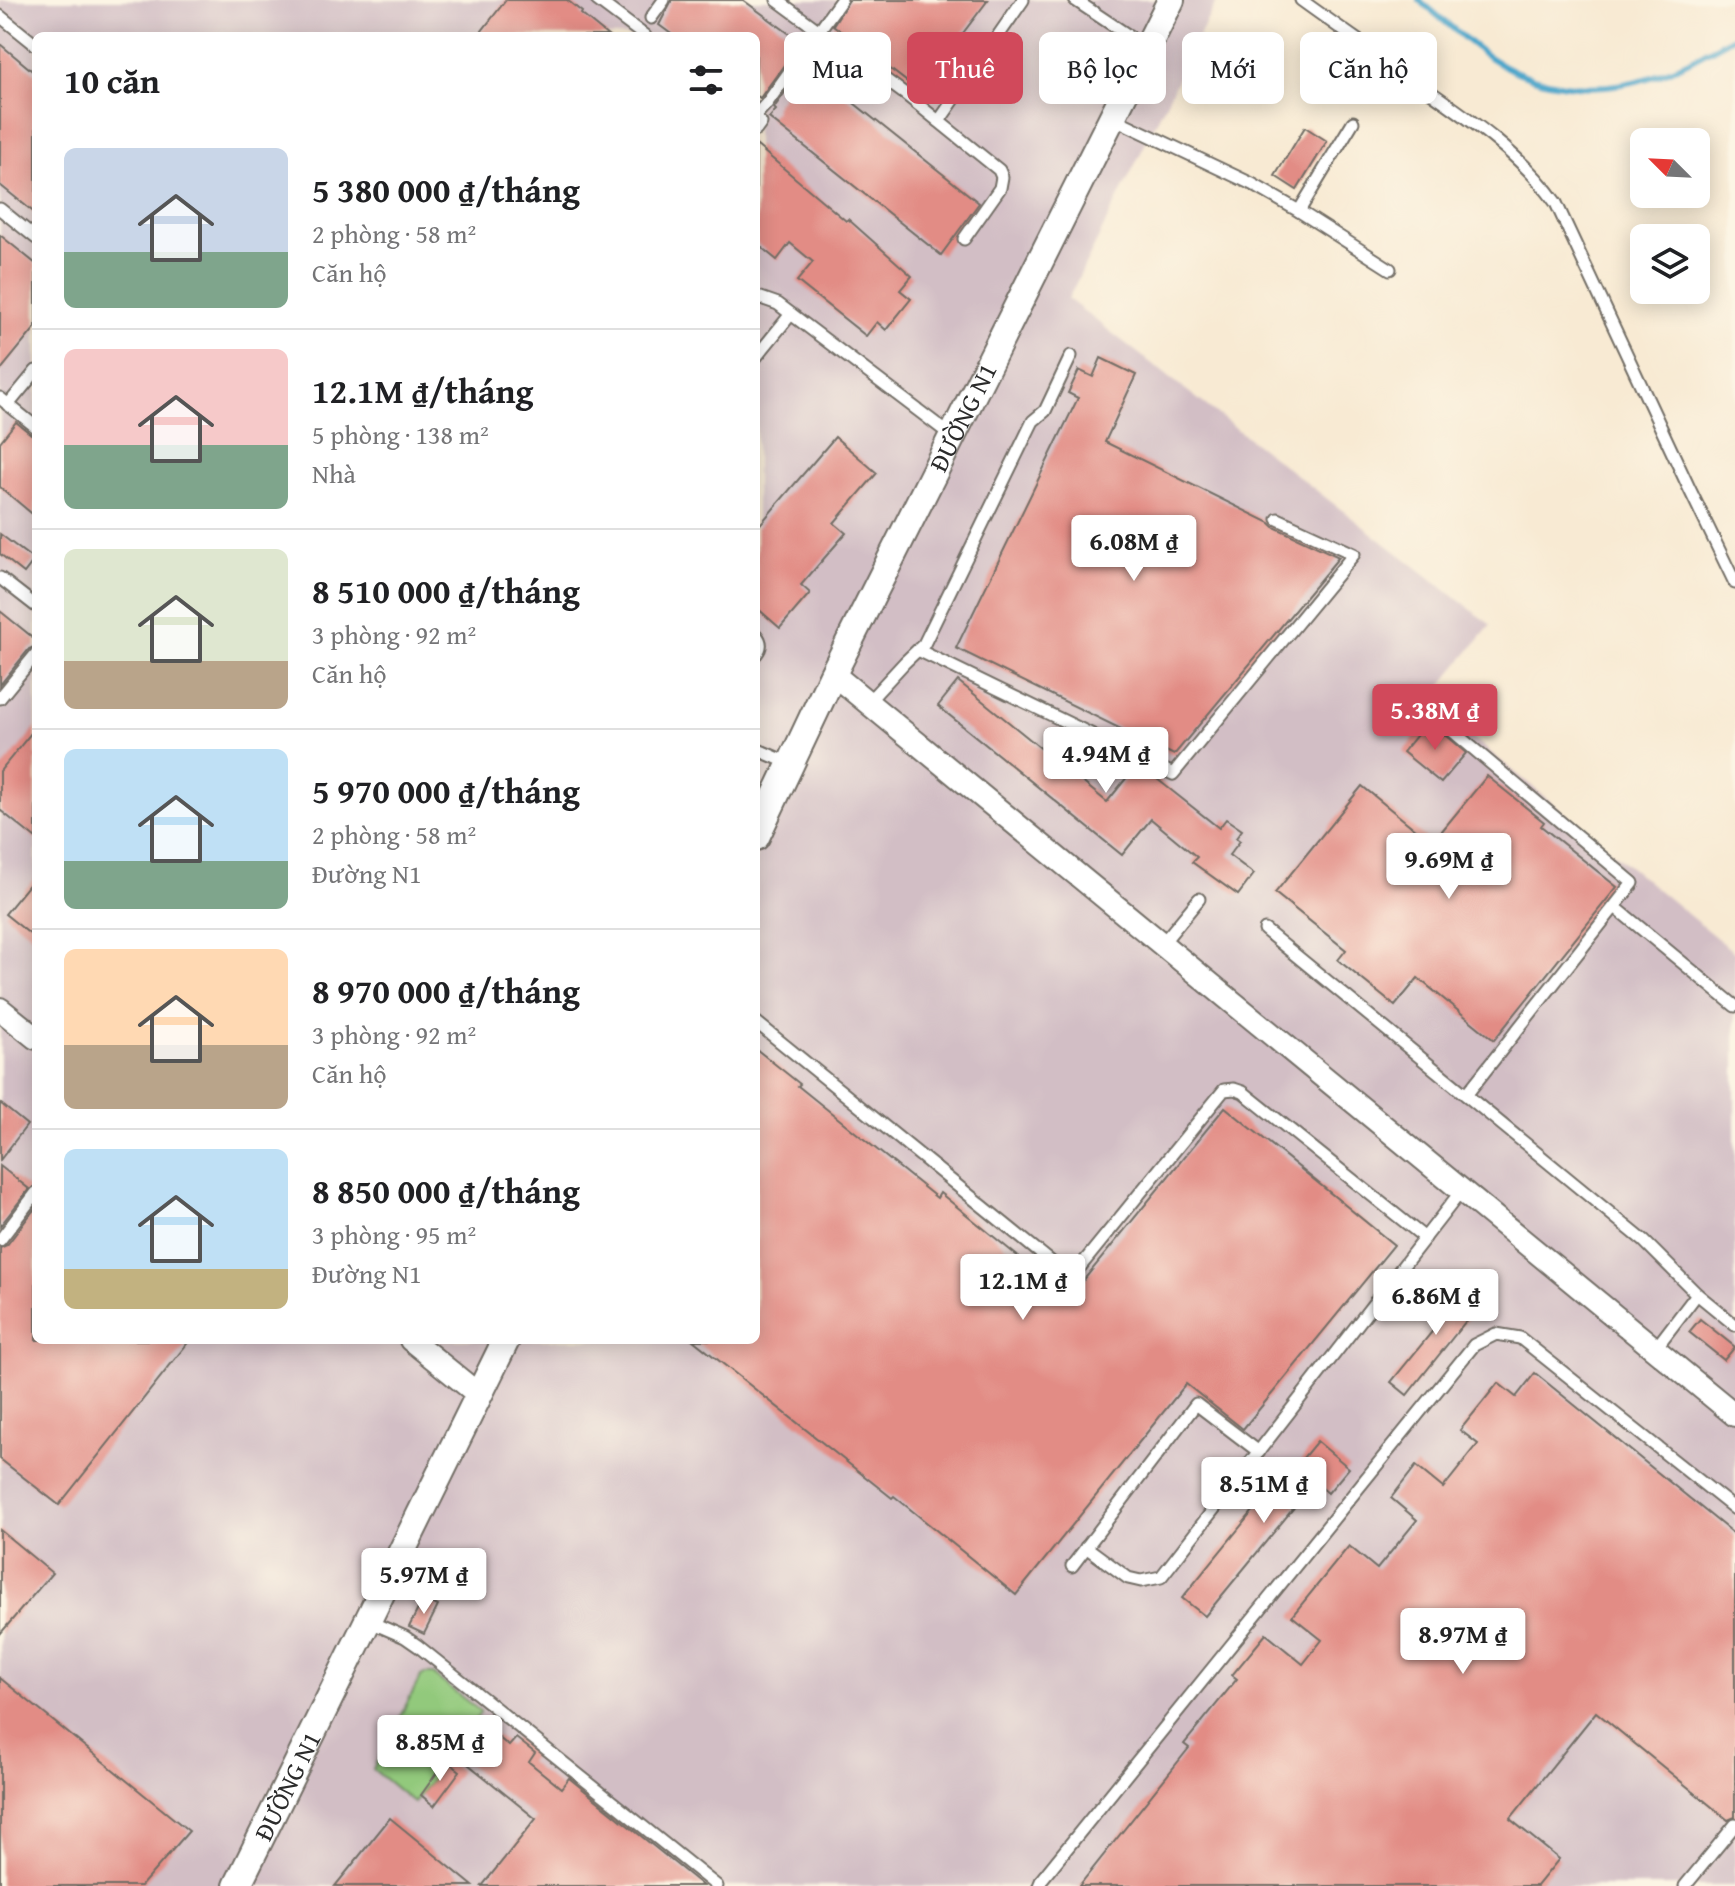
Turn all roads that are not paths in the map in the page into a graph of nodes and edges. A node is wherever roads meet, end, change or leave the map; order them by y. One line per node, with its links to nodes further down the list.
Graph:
1 (597, 0): 12 (lane)
2 (664, 0): 10 (lane)
3 (777, 0): 11 (lane)
4 (841, 0): 11 (lane)
5 (1023, 0): 19 (lane)
6 (1075, 0): 13 (lane)
7 (1171, 0): 14 (street, ĐƯỜNG N1)
8 (1301, 0): 36 (lane)
9 (0, 16): 15 (lane)
10 (651, 18)
11 (819, 31): 17 (lane); 19 (lane)
12 (640, 32)
13 (1124, 32)
14 (1156, 32)
15 (32, 42)
16 (1120, 104): 18 (street, ĐƯỜNG N1)
17 (760, 112)
18 (1113, 118): 22 (lane); 33 (street, ĐƯỜNG N1)
19 (939, 121): 24 (lane)
20 (1353, 122): 22 (lane)
21 (0, 209): 23 (lane)
22 (1299, 211): 25 (lane)
23 (32, 235)
24 (964, 239)
25 (1390, 269)
26 (760, 298): 27 (lane)
27 (791, 314): 28 (lane); 33 (lane)
28 (760, 352)
29 (1071, 356): 38 (lane)
30 (32, 375): 31 (lane)
31 (4, 402): 32 (lane)
32 (32, 424)
33 (952, 437): 40 (street, ĐƯỜNG N1)
34 (1278, 519): 38 (lane)
35 (0, 578): 37 (lane)
36 (1735, 583)
37 (32, 603)
38 (918, 650): 42 (lane)
39 (32, 659): 41 (lane)
40 (833, 674): 42 (street); 45 (street, ĐƯỜNG N1)
41 (0, 698)
42 (868, 702): 50 (street)
43 (1437, 718): 48 (lane)
44 (760, 751): 45 (lane)
45 (791, 764): 46 (street, ĐƯỜNG N1)
46 (760, 826)
47 (1199, 899): 50 (lane)
48 (1615, 907): 51 (lane); 55 (lane)
49 (1265, 930): 55 (lane)
50 (1162, 944): 56 (street)
51 (1735, 1006)
52 (0, 1009): 54 (street)
53 (760, 1025): 58 (lane)
54 (32, 1035)
55 (1466, 1095): 60 (lane)
56 (1462, 1190): 58 (lane); 64 (street)
57 (32, 1198): 59 (lane)
58 (1425, 1238): 67 (lane)
59 (0, 1240)
60 (1697, 1294): 61 (lane); 64 (lane)
61 (1735, 1325)
62 (416, 1344): 65 (street)
63 (504, 1344): 65 (street, ĐƯỜNG N1)
64 (1655, 1349): 66 (street)
65 (479, 1395): 71 (street, ĐƯỜNG N1)
66 (1735, 1415)
67 (1259, 1452): 69 (lane); 69 (lane)
68 (1735, 1509): 75 (lane)
69 (1086, 1547): 70 (lane)
70 (1072, 1566)
71 (368, 1620): 73 (street, ĐƯỜNG N1); 74 (lane)
72 (1735, 1825): 76 (lane)
73 (237, 1886)
74 (717, 1886)
75 (1039, 1886)
76 (1685, 1886)

